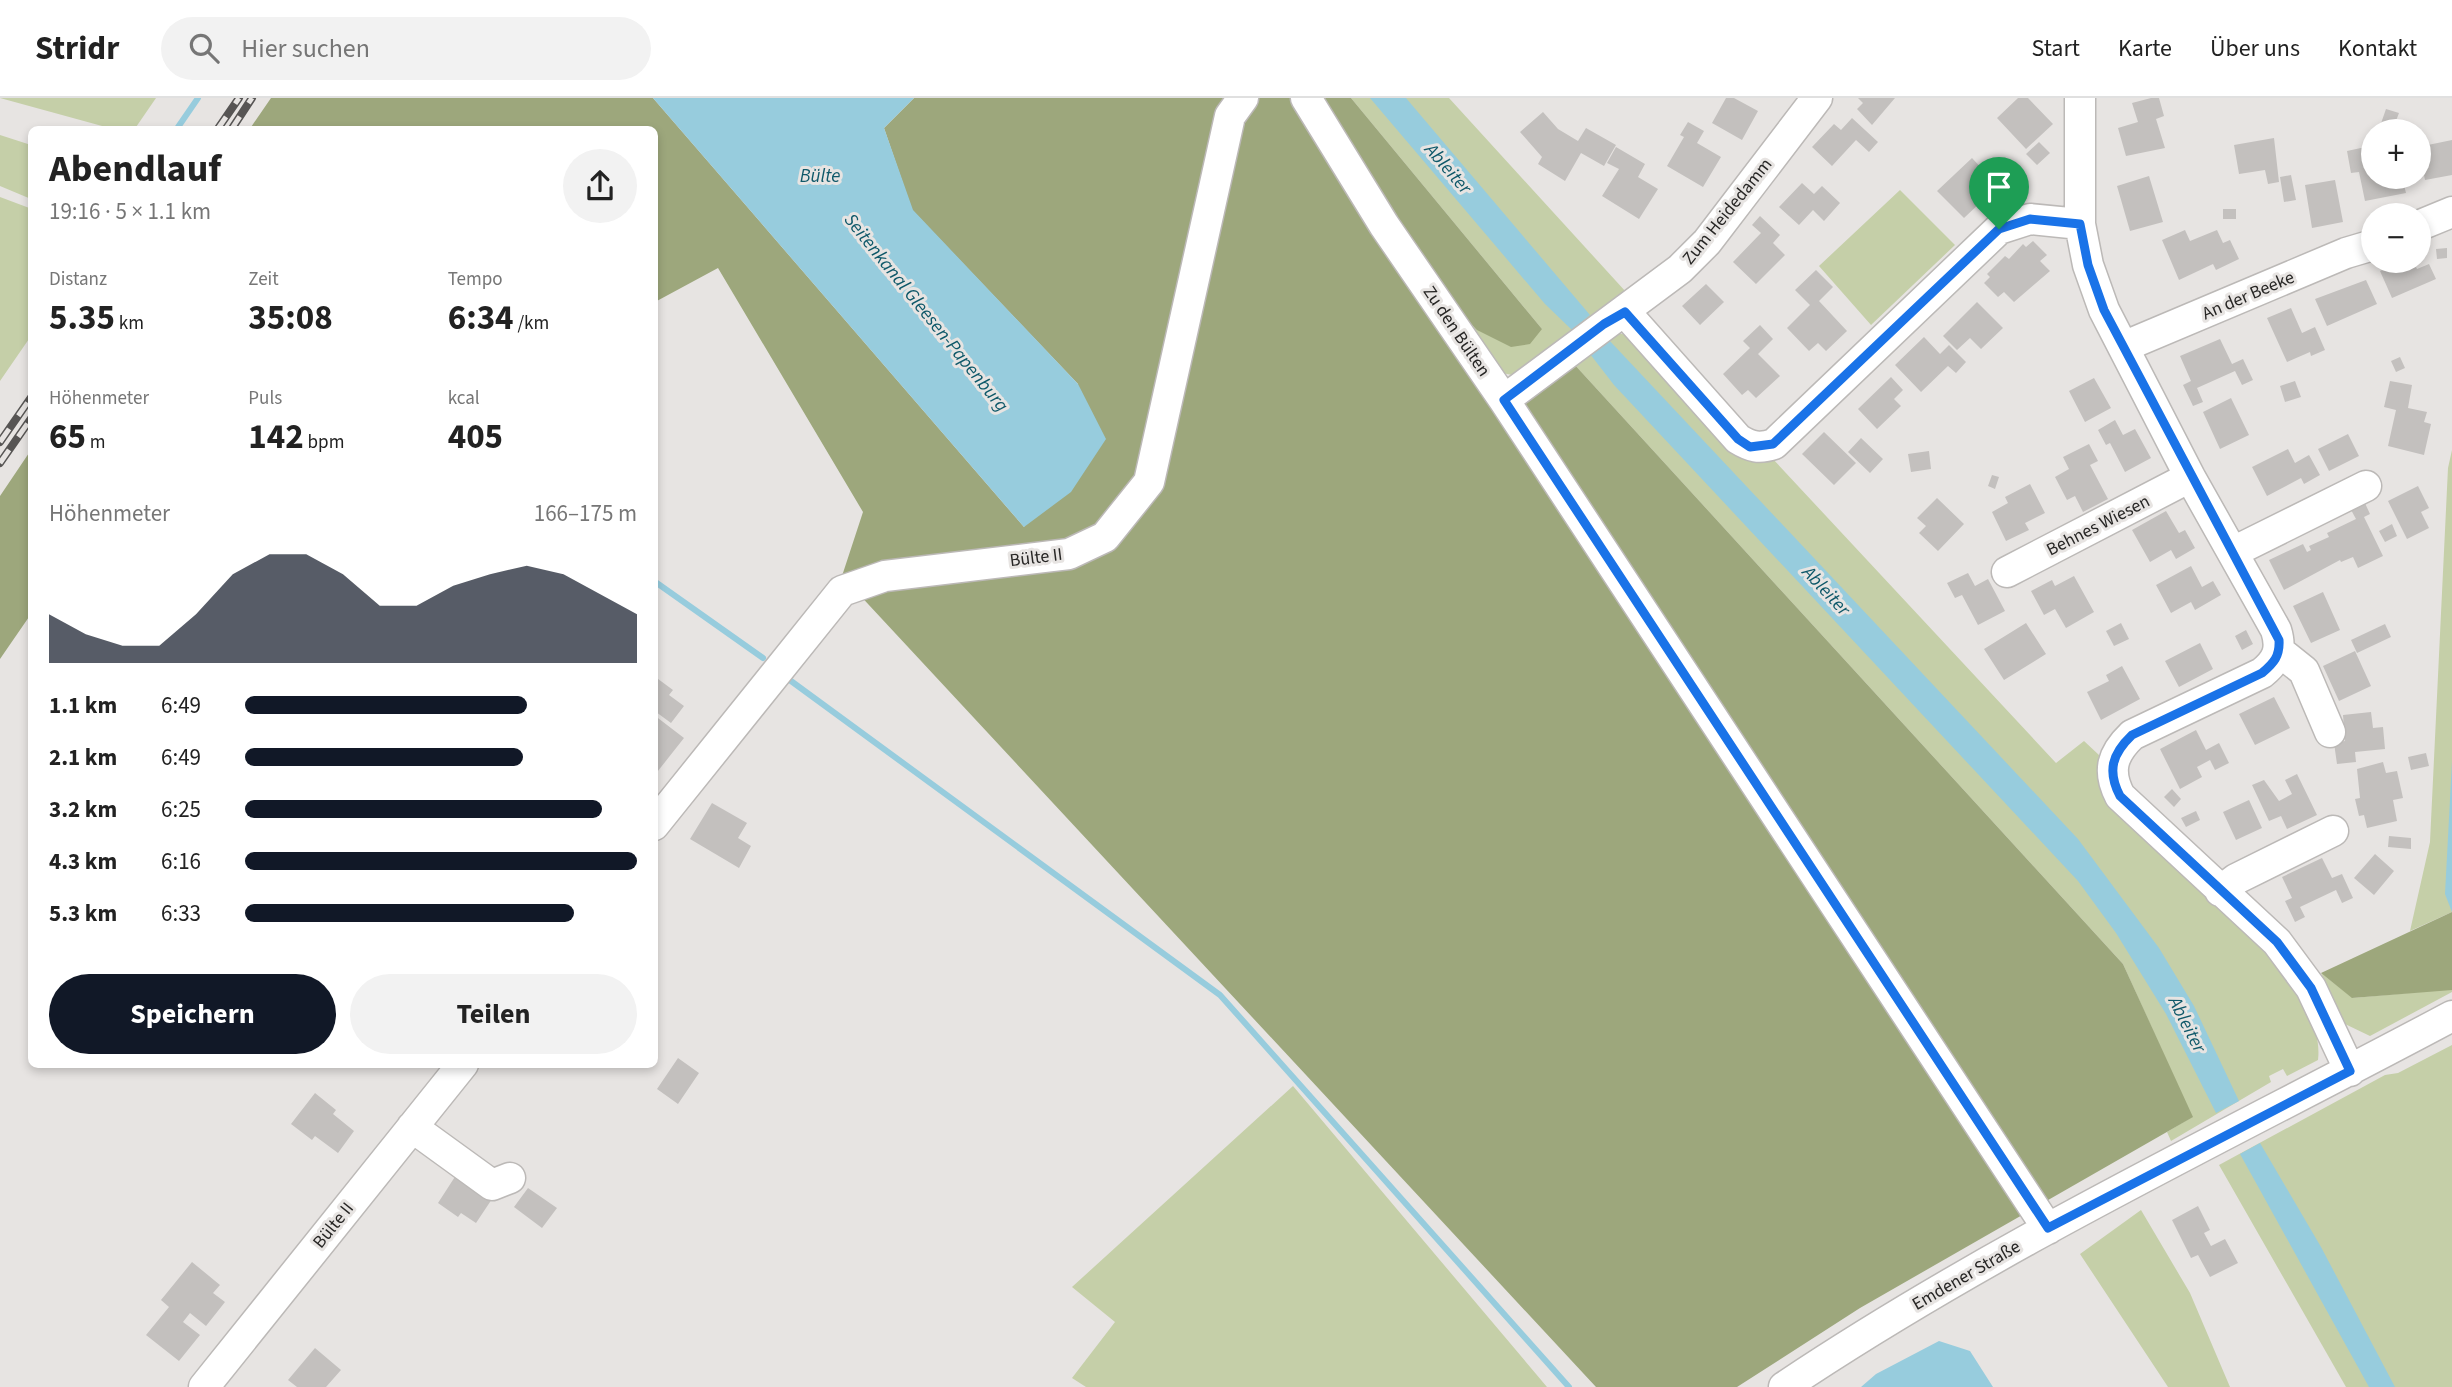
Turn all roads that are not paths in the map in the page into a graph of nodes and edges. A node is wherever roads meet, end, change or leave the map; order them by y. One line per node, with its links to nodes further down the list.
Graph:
1 (1243, 98): 18 (street, Bülte II)
2 (1306, 98): 11 (street, Zu den Bülten)
3 (1817, 98): 9 (street, Zum Heidedamm)
4 (2080, 98): 7 (street)
5 (2452, 212): 6 (street)
6 (2431, 221)
7 (2080, 224): 9 (street); 10 (street)
8 (2361, 249): 10 (street, An der Beeke)
9 (1625, 312): 11 (street, Zum Heidedamm)
10 (2123, 347): 12 (street)
11 (1504, 400): 26 (street, Zu den Bülten)
12 (2190, 477): 14 (street); 15 (street, Behnes Wiesen)
13 (2366, 486): 14 (street)
14 (2233, 552): 16 (street)
15 (2007, 572)
16 (2280, 651): 17 (street); 20 (street)
17 (2330, 732)
18 (658, 820)
19 (2333, 831): 20 (street)
20 (2220, 891): 23 (street)
21 (2452, 1016): 23 (street, Emdener Straße)
22 (460, 1068): 24 (street, Bülte II)
23 (2350, 1071): 26 (street, Emdener Straße)
24 (412, 1127): 25 (street); 27 (street, Bülte II)
25 (510, 1178)
26 (2048, 1228): 28 (street, Emdener Straße)
27 (204, 1387)
28 (1784, 1387)

